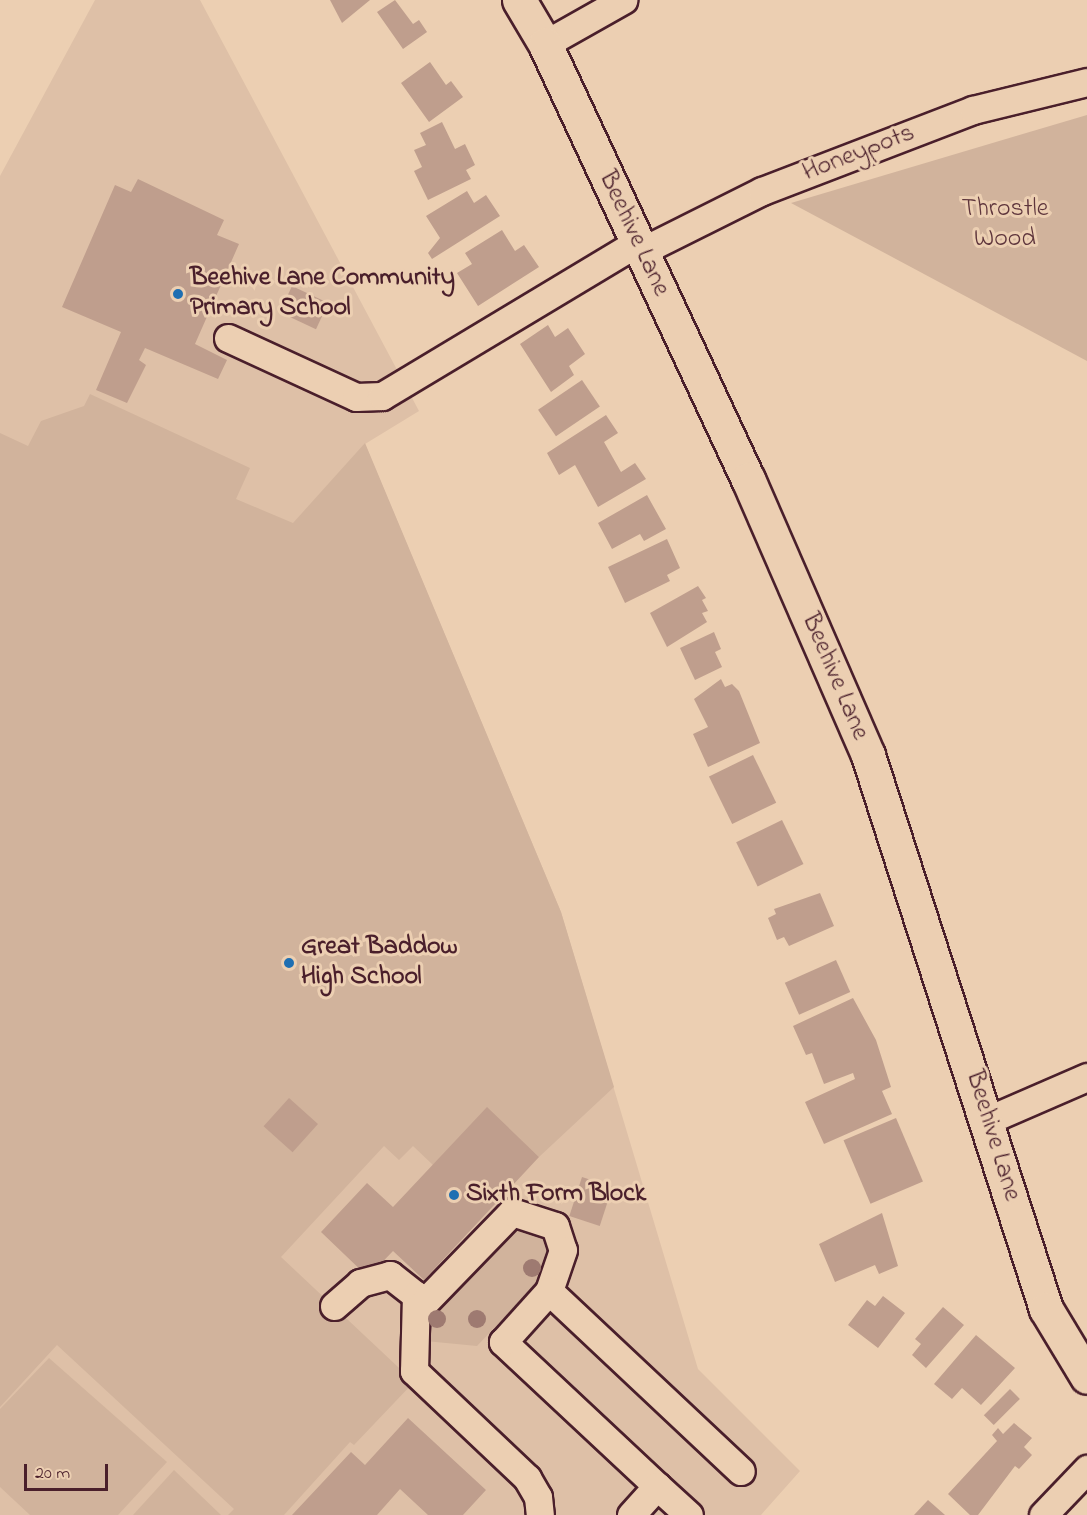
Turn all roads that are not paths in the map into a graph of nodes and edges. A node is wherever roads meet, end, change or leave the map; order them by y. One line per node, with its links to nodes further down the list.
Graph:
1 (519, 0): 3 (main road, Beehive Lane)
2 (623, 0): 3 (street)
3 (544, 44): 5 (main road, Beehive Lane)
4 (1087, 82): 5 (street, Honeypots)
5 (639, 247): 6 (street, Honeypots); 8 (main road, Beehive Lane)
6 (228, 338)
7 (1087, 1077): 8 (street)
8 (988, 1120): 12 (main road, Beehive Lane)
9 (549, 1291): 11 (street); 14 (street); 15 (street)
10 (334, 1306): 11 (street)
11 (416, 1311): 16 (street)
12 (1087, 1377)
13 (1087, 1469): 19 (street)
14 (741, 1472)
15 (657, 1486): 17 (street); 18 (street)
16 (540, 1515)
17 (631, 1515)
18 (689, 1515)
19 (1043, 1515)

